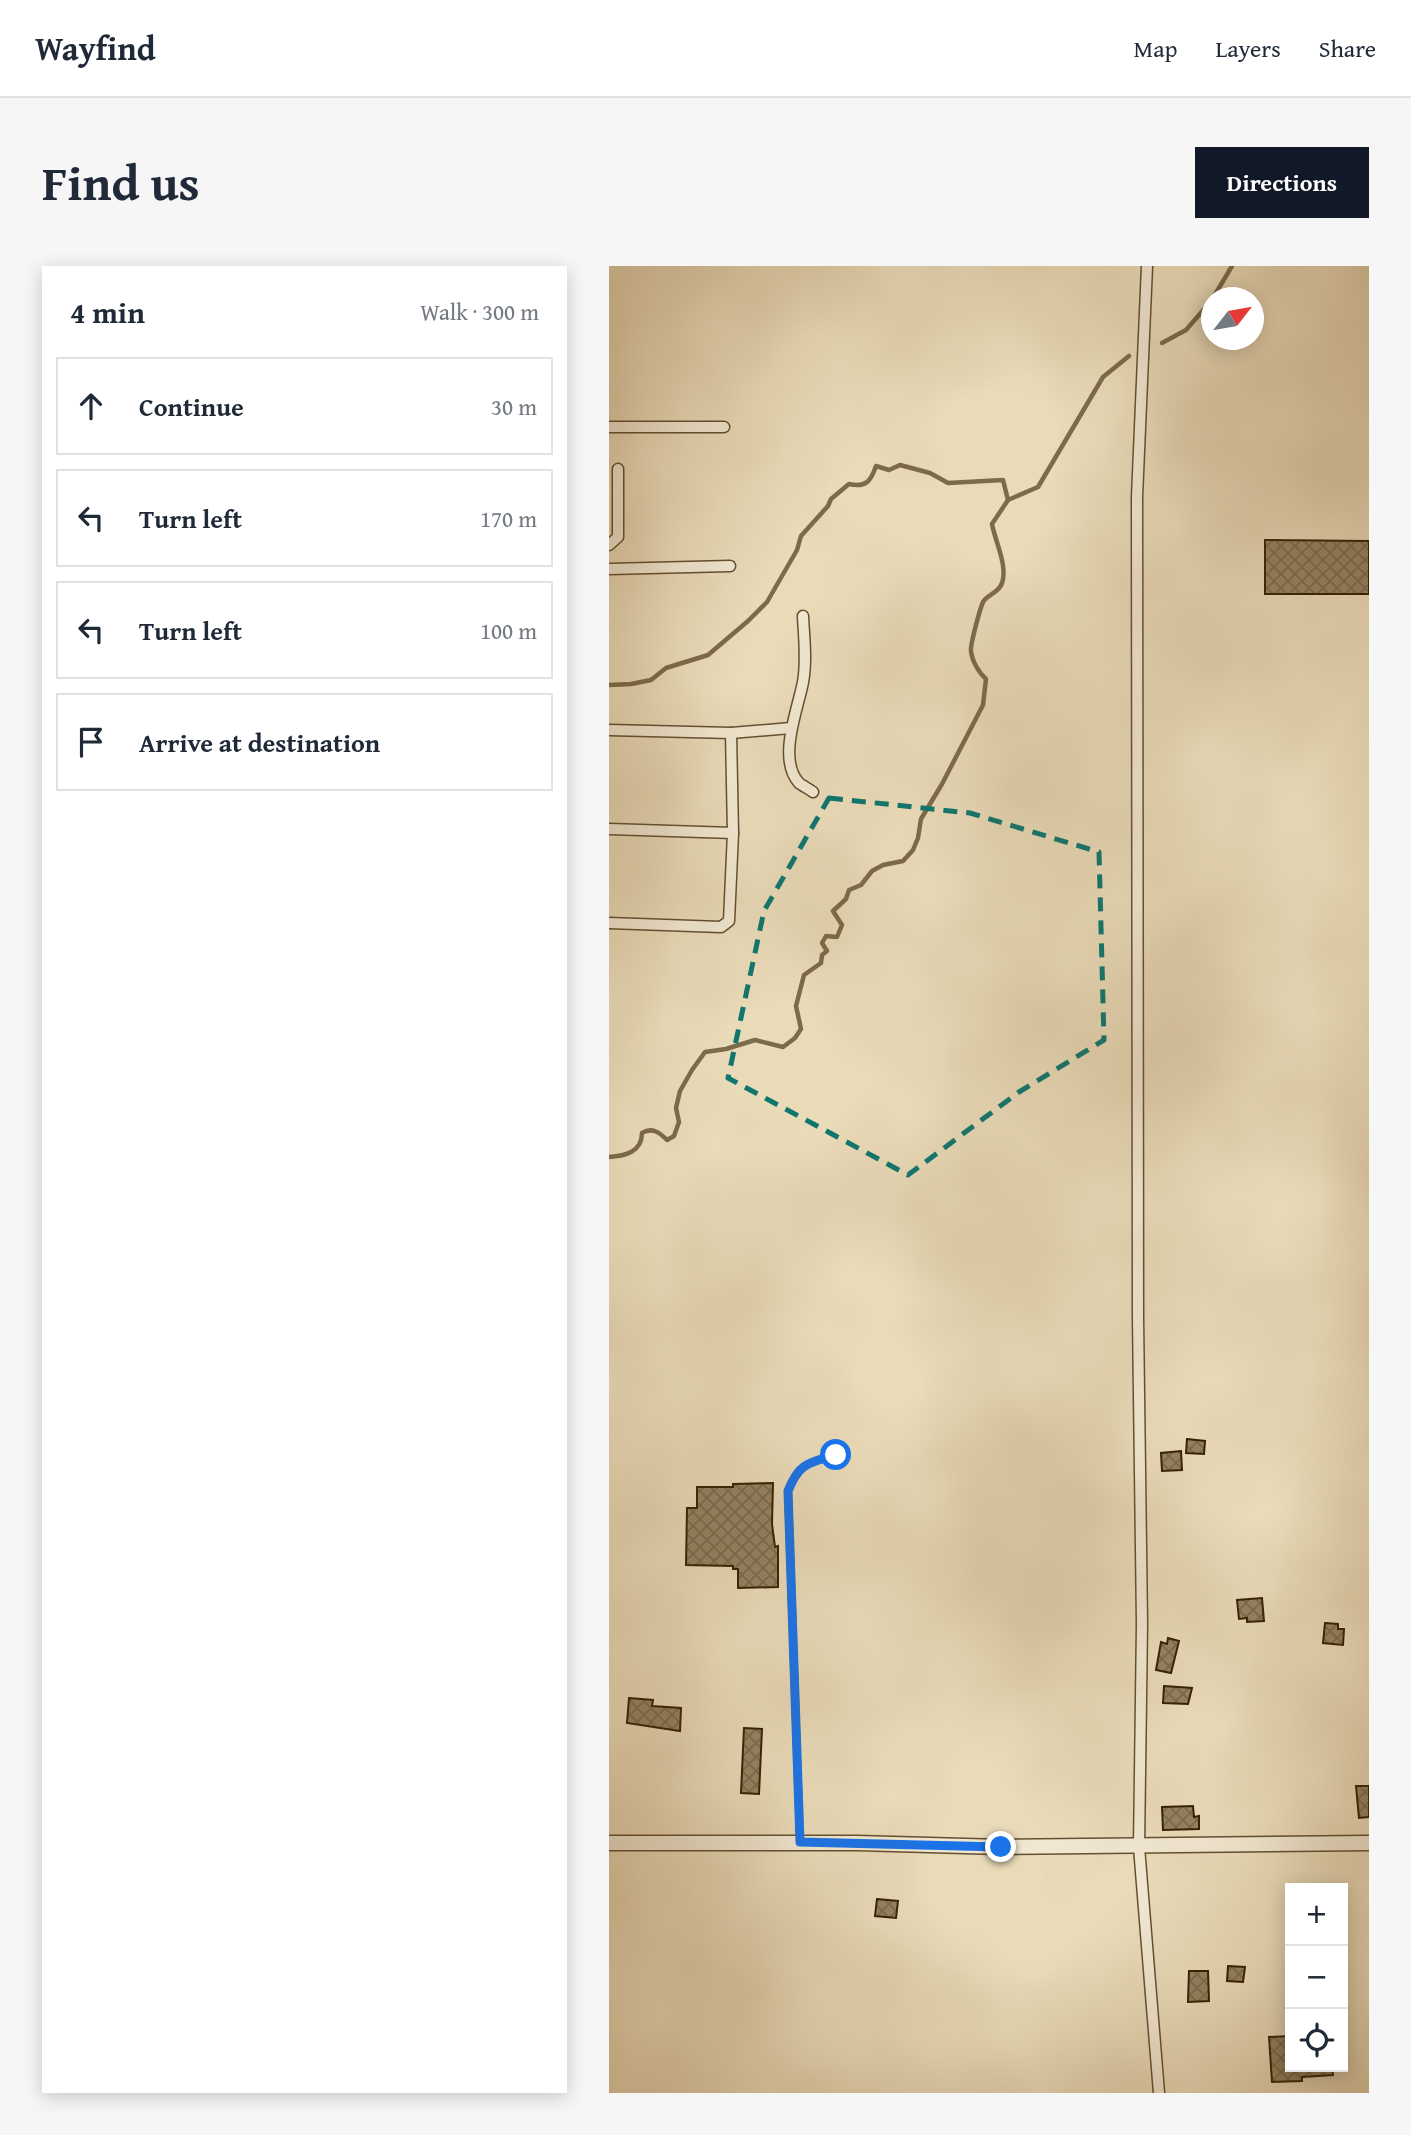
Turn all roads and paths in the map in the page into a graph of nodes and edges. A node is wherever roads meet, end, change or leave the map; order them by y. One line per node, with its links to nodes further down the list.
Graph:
1 (1147, 266): 20 (street)
2 (609, 427): 3 (street)
3 (724, 427)
4 (618, 469): 5 (street)
5 (609, 545)
6 (730, 566): 7 (street)
7 (609, 569)
8 (803, 616): 9 (street)
9 (791, 728): 11 (street); 12 (street)
10 (609, 730): 11 (street)
11 (731, 733): 14 (street)
12 (813, 792)
13 (609, 829): 14 (street)
14 (733, 833): 15 (street)
15 (609, 923)
16 (836, 1455): 17 (lane)
17 (800, 1842): 18 (street); 20 (street)
18 (609, 1843)
19 (1369, 1843): 20 (street)
20 (1139, 1847): 21 (street)
21 (1159, 2093)

